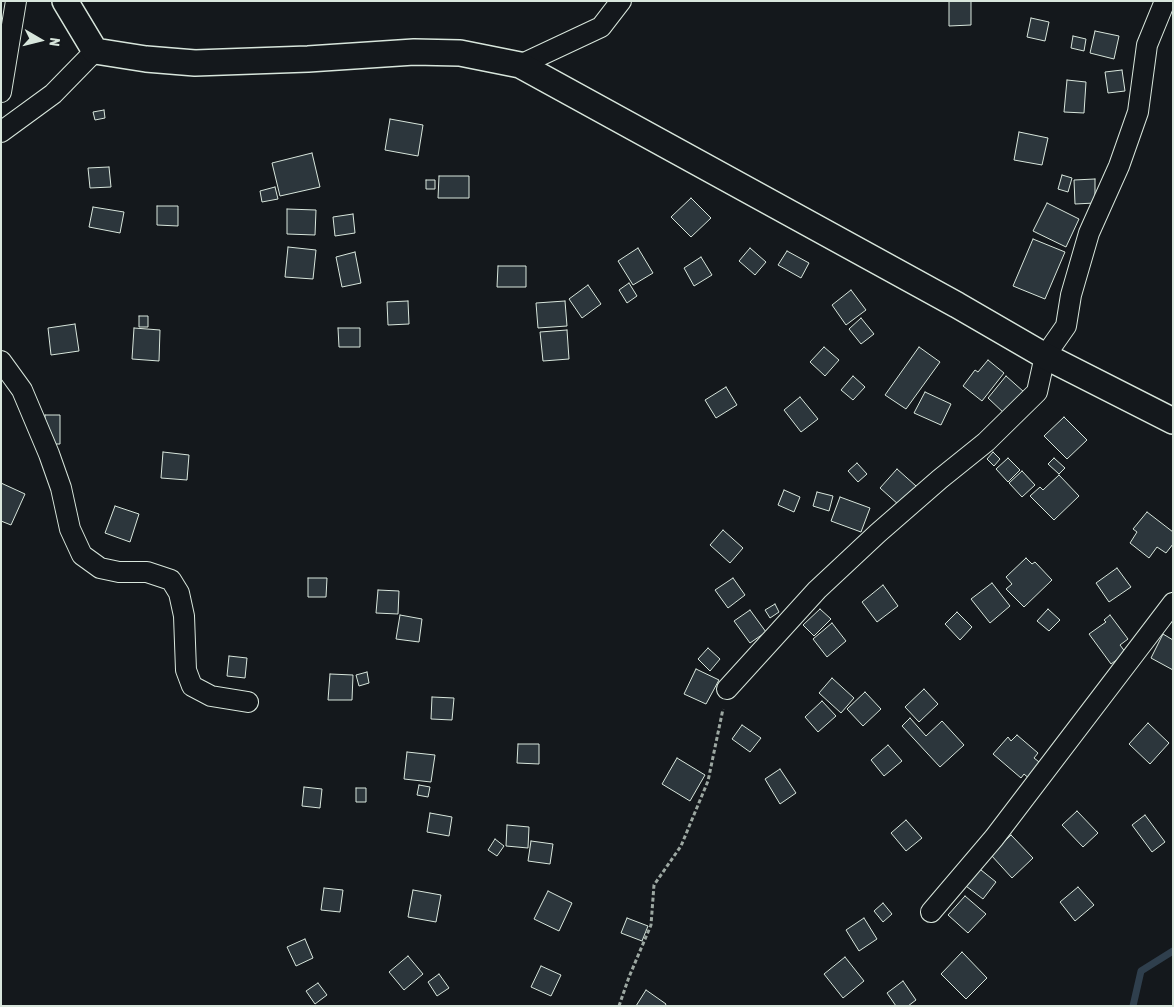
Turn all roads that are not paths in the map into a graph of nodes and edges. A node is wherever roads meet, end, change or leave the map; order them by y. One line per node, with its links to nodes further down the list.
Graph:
1 (16, 1): 7 (street)
2 (65, 1): 5 (street)
3 (620, 1): 6 (street)
4 (1166, 1): 9 (street)
5 (96, 51): 6 (street); 8 (street)
6 (520, 65): 9 (street)
7 (1, 92)
8 (1, 132)
9 (1045, 356): 11 (street); 13 (street)
10 (1, 361): 14 (street)
11 (1173, 421)
12 (1173, 603): 15 (street)
13 (727, 689)
14 (248, 702)
15 (931, 912)

